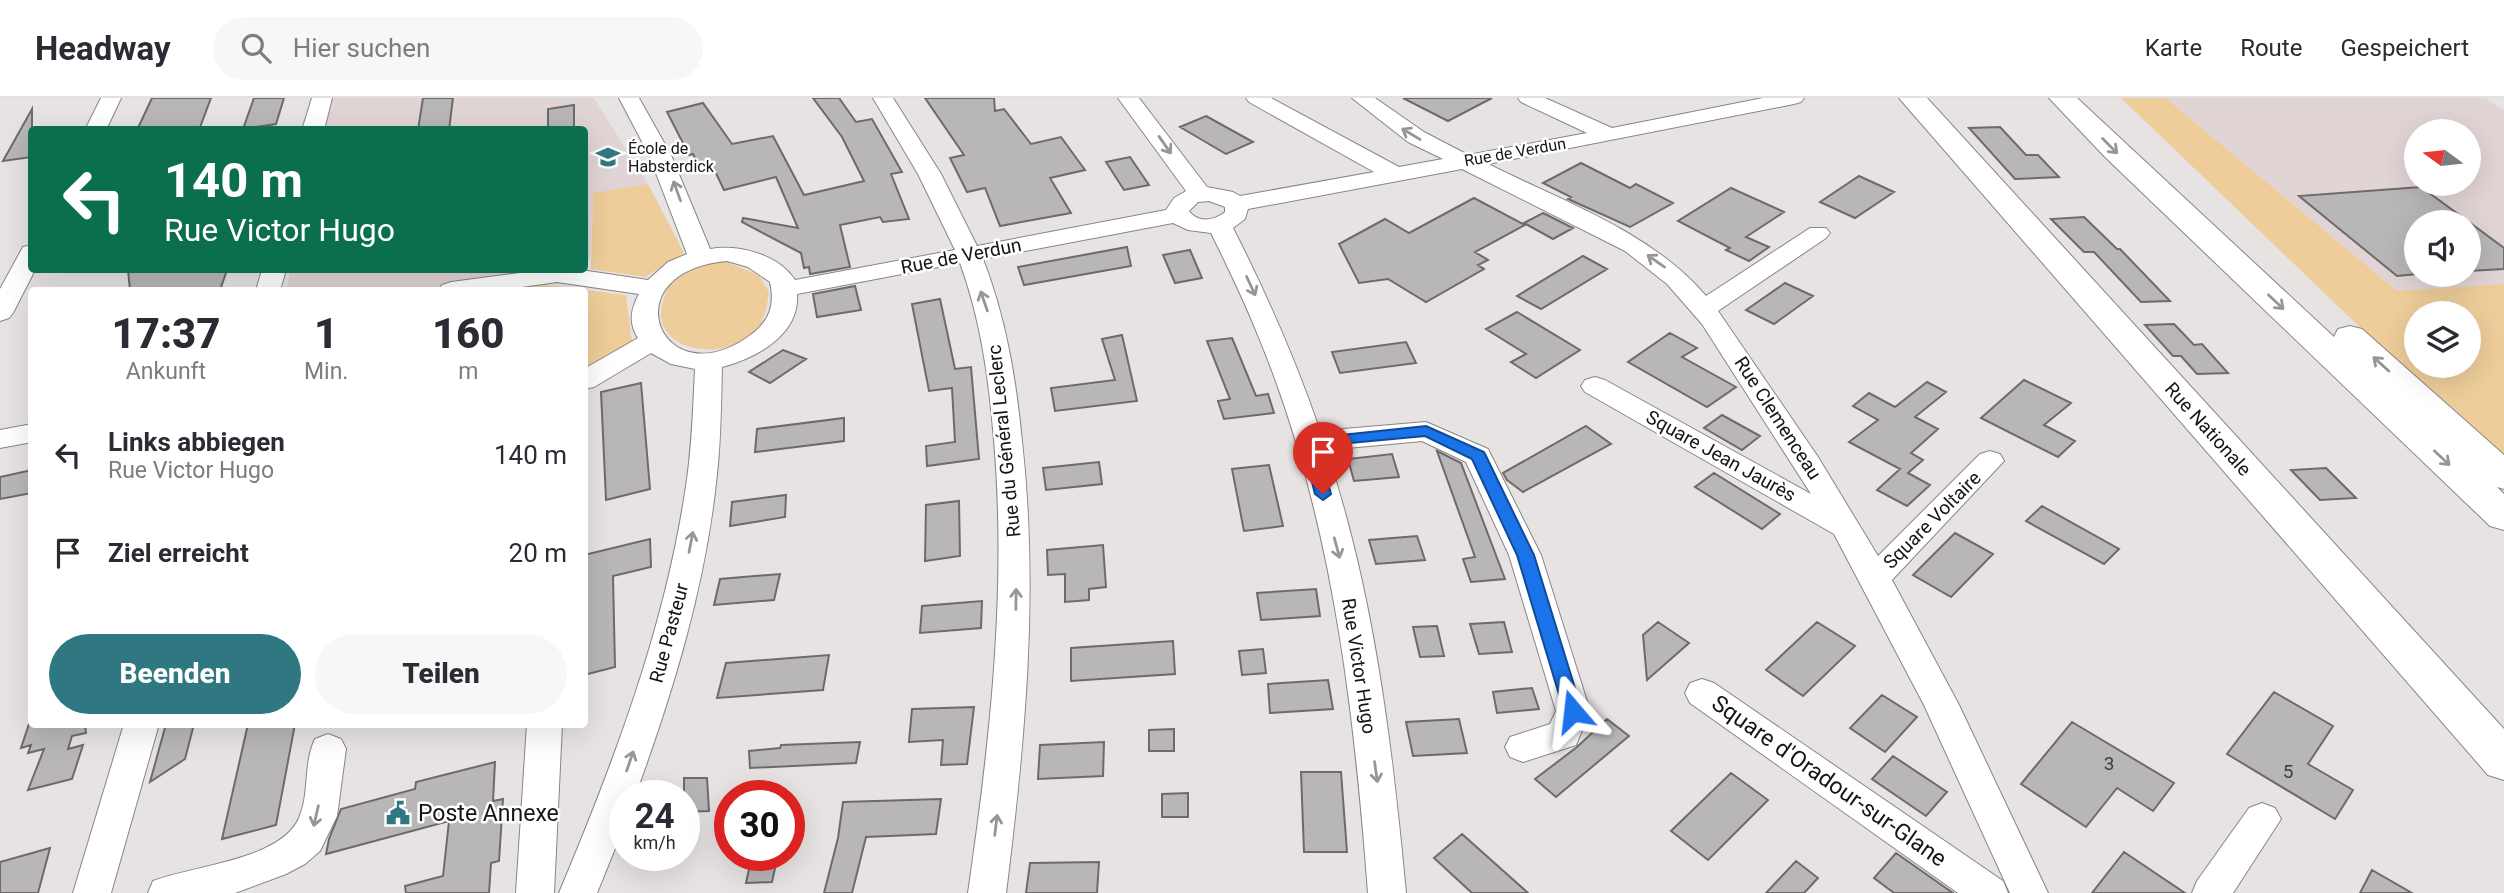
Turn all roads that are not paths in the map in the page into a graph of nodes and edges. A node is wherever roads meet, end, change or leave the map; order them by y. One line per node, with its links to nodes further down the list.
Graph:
1 (111, 98): 14 (street)
2 (322, 98): 15 (street)
3 (629, 98): 23 (street, one-way to 3)
4 (883, 98): 24 (street, Rue du Général Leclerc)
5 (1128, 98): 19 (street, one-way to 19)
6 (1256, 98): 18 (street)
7 (1362, 98): 17 (street, Rue Clemenceau, one-way to 7)
8 (1528, 98): 16 (street)
9 (1794, 98): 13 (street, Rue de Verdun)
10 (1912, 98): 48 (main road, Rue Nationale)
11 (2062, 98): 40 (main road, one-way to 40)
12 (2094, 98): 39 (main road, one-way to 12)
13 (1751, 101): 16 (street, Rue de Verdun)
14 (97, 126)
15 (314, 126)
16 (1609, 135): 17 (street, Rue de Verdun)
17 (1466, 161): 18 (street, Rue de Verdun); 29 (street, Rue Clemenceau, one-way to 17)
18 (1395, 174): 21 (street, Rue de Verdun)
19 (1200, 194): 20 (street); 21 (street, Rue de Verdun)
20 (1179, 215): 21 (street, Rue de Verdun); 24 (street, Rue de Verdun)
21 (1227, 215): 37 (street, Rue Victor Hugo, one-way to 37)
22 (1818, 233): 29 (street)
23 (700, 255): 27 (street); 28 (street)
24 (968, 255): 28 (street, Rue de Verdun); 54 (street, Rue du Général Leclerc, one-way to 24)
25 (28, 260): 30 (street)
26 (472, 287): 27 (street)
27 (654, 289): 31 (street)
28 (784, 289): 32 (street)
29 (1704, 309): 41 (street, Rue Clemenceau)
30 (0, 313)
31 (651, 342): 32 (street); 33 (street)
32 (709, 361): 53 (street, Rue Pasteur, one-way to 32)
33 (588, 379)
34 (1595, 386): 41 (street, Square Jean Jaurès)
35 (28, 434): 36 (street)
36 (0, 439)
37 (1309, 442): 46 (street); 55 (street, Rue Victor Hugo, one-way to 55)
38 (1990, 461): 42 (street, Square Voltaire)
39 (2504, 476)
40 (2504, 516)
41 (1847, 527): 42 (street, Rue Clemenceau)
42 (1875, 578): 57 (street, Rue Clemenceau)
43 (1702, 693): 56 (street, Square d'Oradour-sur-Glane)
44 (141, 728): 50 (street)
45 (545, 728): 52 (street)
46 (1522, 747)
47 (328, 749): 51 (street, one-way to 51)
48 (2504, 761)
49 (2262, 819): 58 (street)
50 (92, 893)
51 (167, 893)
52 (535, 893)
53 (578, 893)
54 (987, 893)
55 (1387, 893)
56 (1989, 893)
57 (2029, 893)
58 (2211, 893)

